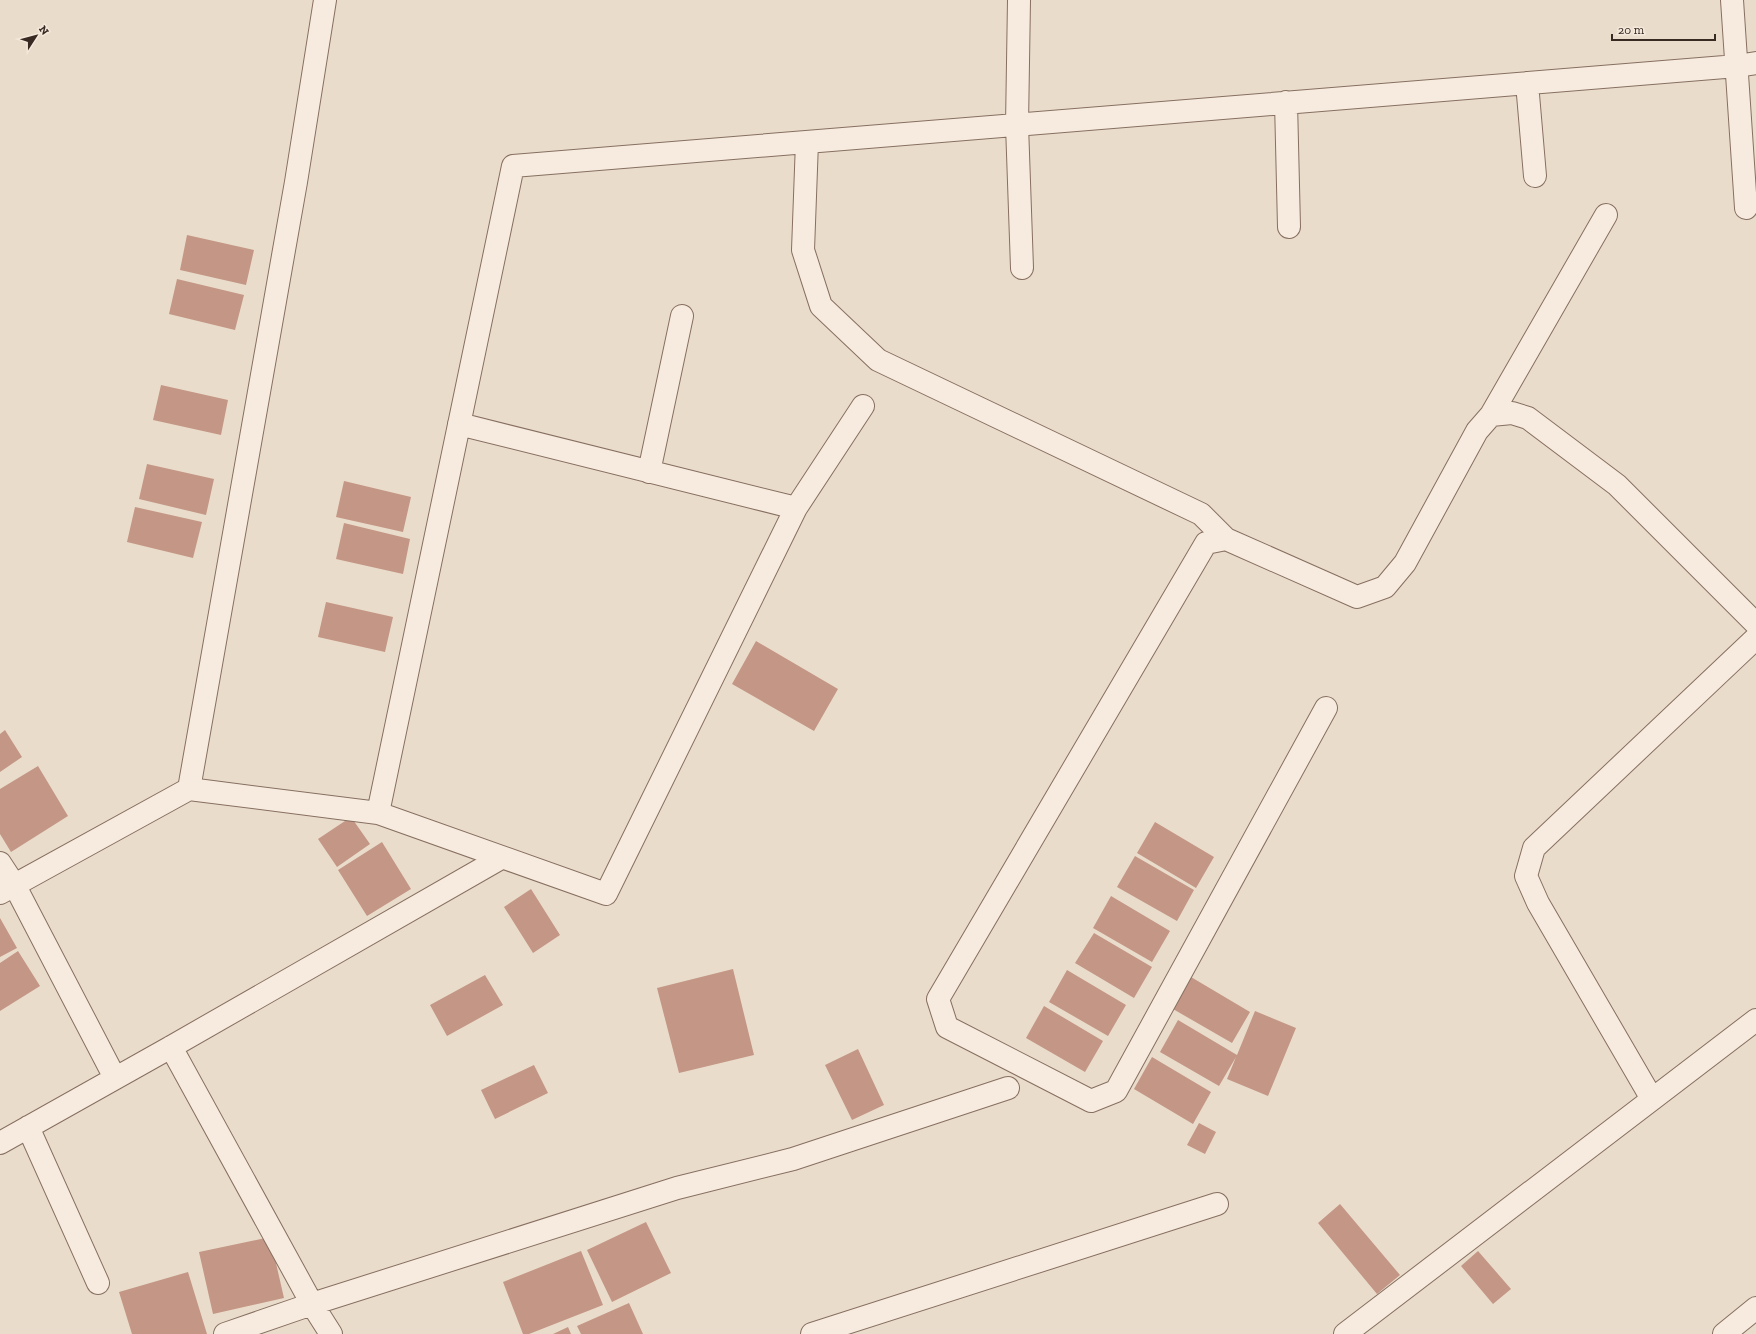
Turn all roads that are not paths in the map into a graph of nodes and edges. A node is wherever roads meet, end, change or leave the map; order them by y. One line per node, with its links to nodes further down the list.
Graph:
1 (325, 0): 24 (street)
2 (1019, 0): 7 (street)
3 (1732, 0): 4 (street)
4 (1747, 64): 5 (street); 10 (street)
5 (1527, 83): 6 (street); 9 (street)
6 (1286, 102): 7 (street); 12 (street)
7 (1017, 125): 8 (street); 13 (street)
8 (807, 142): 17 (street); 20 (street)
9 (1535, 176)
10 (1746, 208)
11 (1606, 215): 16 (street)
12 (1289, 226)
13 (1022, 268)
14 (682, 316): 18 (street)
15 (863, 406): 19 (street)
16 (1491, 415): 20 (street); 21 (street)
17 (459, 424): 18 (street); 25 (street)
18 (649, 472): 19 (street)
19 (796, 508): 26 (street)
20 (1226, 539): 23 (street)
21 (1756, 624)
22 (1756, 638): 33 (street)
23 (1326, 708)
24 (189, 789): 25 (street); 28 (street)
25 (378, 813): 26 (street)
26 (501, 858): 30 (street)
27 (0, 863): 28 (street)
28 (7, 889): 31 (street)
29 (1756, 1020): 33 (street)
30 (171, 1047): 31 (street); 38 (street)
31 (115, 1078): 34 (street)
32 (1008, 1088): 38 (street)
33 (1652, 1099): 43 (street)
34 (28, 1127): 35 (street); 37 (street)
35 (0, 1143)
36 (1217, 1204): 42 (street)
37 (98, 1283)
38 (312, 1304): 40 (street); 41 (street)
39 (1756, 1308): 44 (street)
40 (225, 1334)
41 (331, 1334)
42 (812, 1334)
43 (1345, 1334)
44 (1724, 1334)

